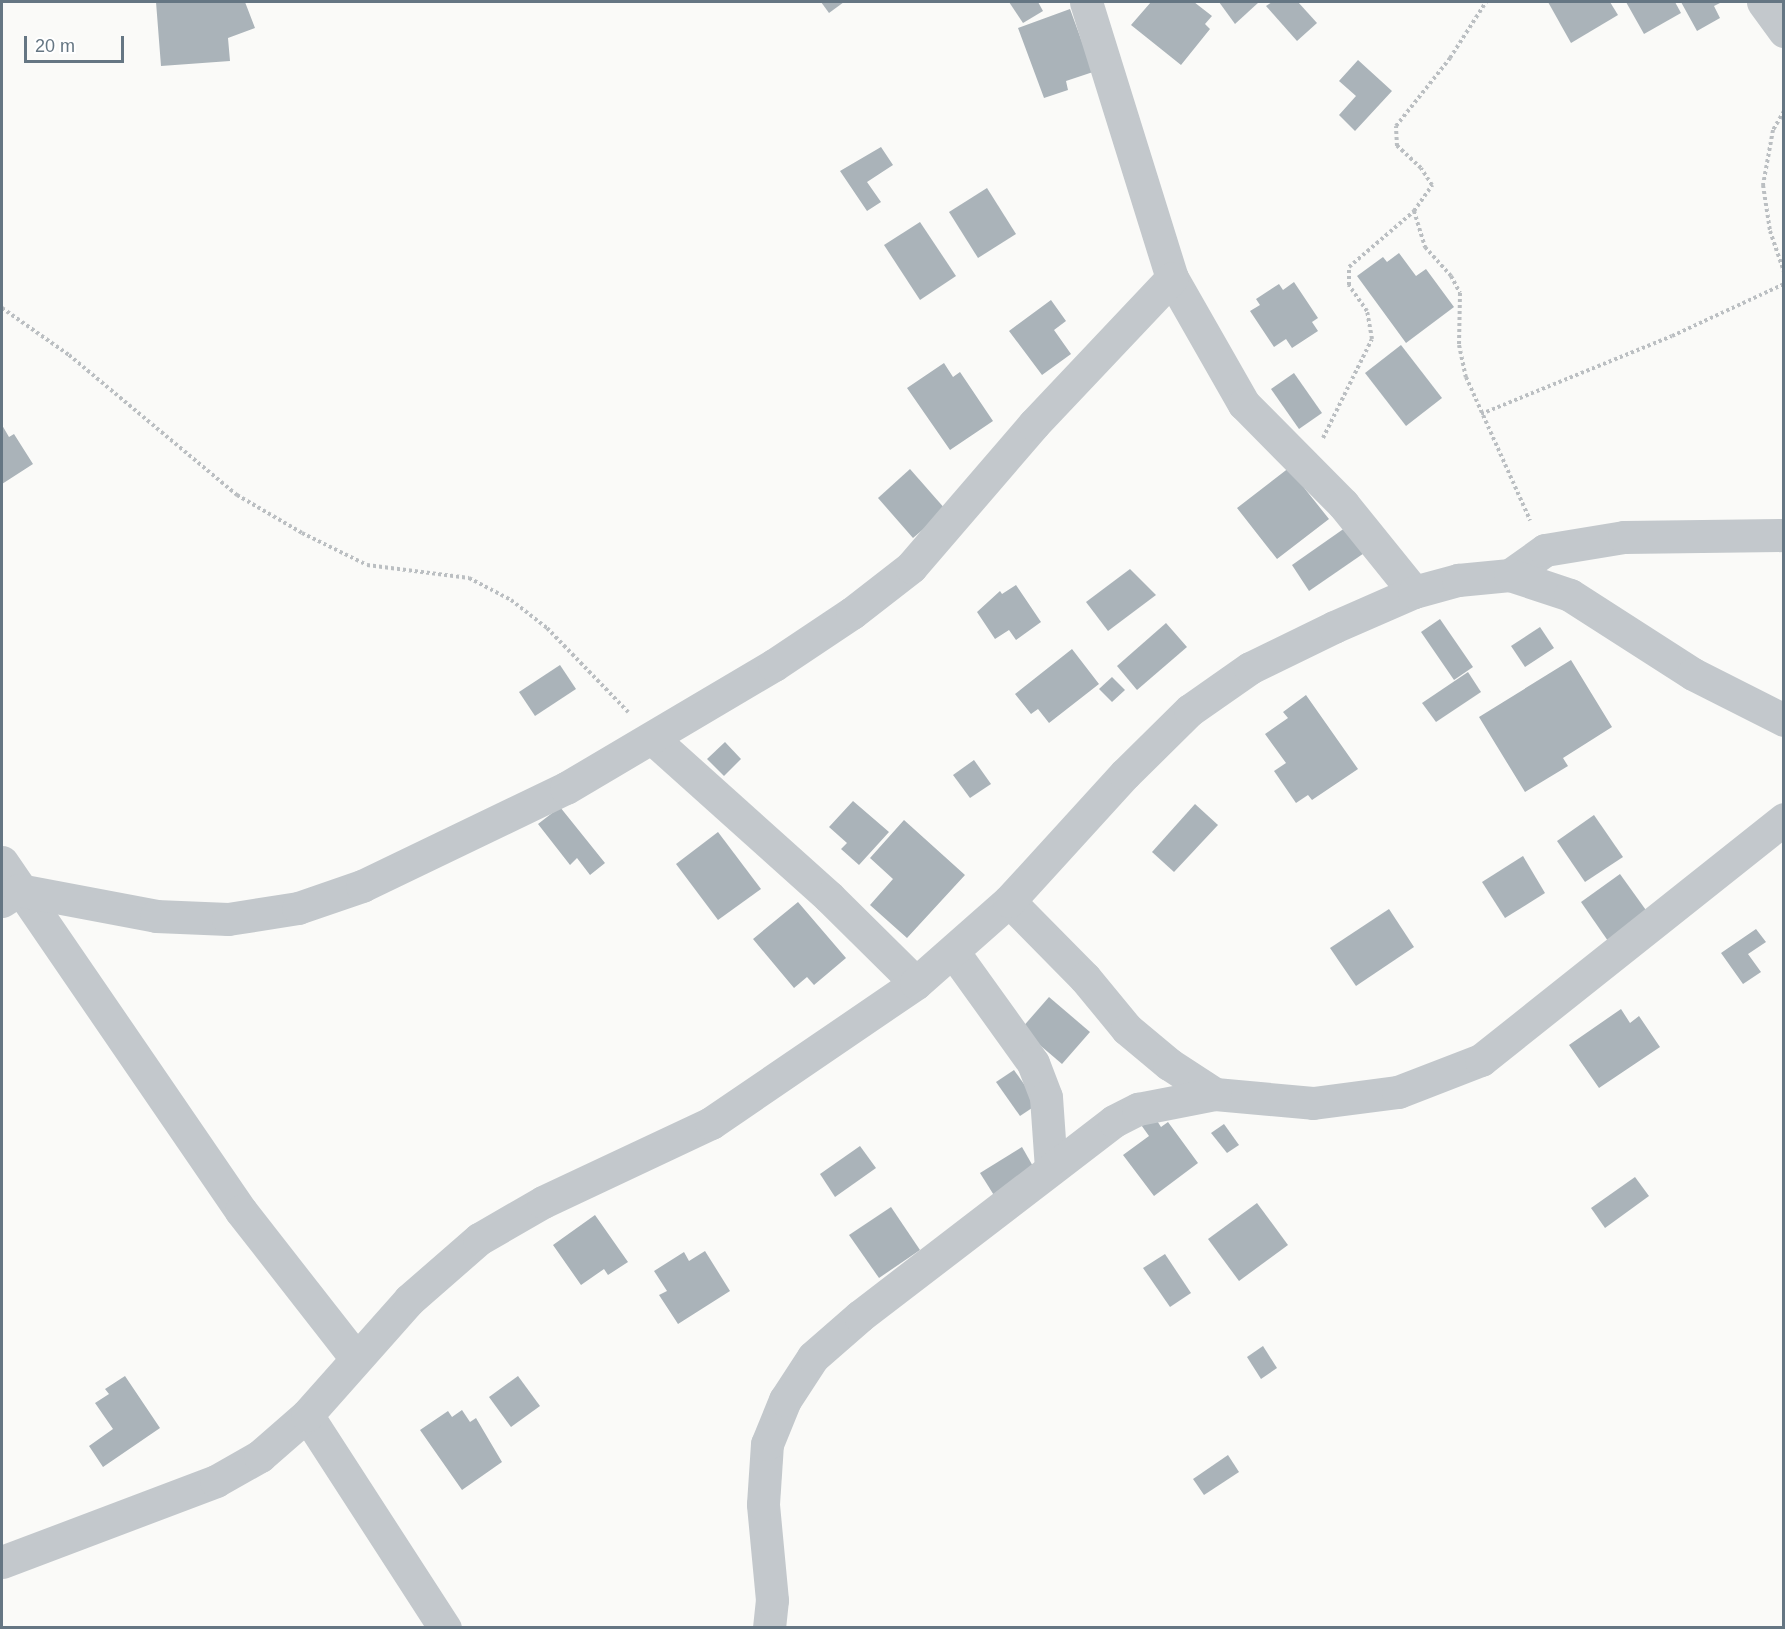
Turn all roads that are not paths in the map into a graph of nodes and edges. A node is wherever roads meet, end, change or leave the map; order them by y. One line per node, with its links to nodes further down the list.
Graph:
1 (1086, 2): 4 (street)
2 (1763, 2): 3 (street)
3 (1784, 31)
4 (1172, 278): 7 (street); 9 (street)
5 (1784, 535): 6 (street)
6 (1510, 575): 7 (street); 8 (street)
7 (1414, 592): 13 (street)
8 (1784, 720)
9 (653, 739): 12 (street); 15 (street)
10 (1784, 819): 16 (street)
11 (2, 862): 12 (street)
12 (10, 896): 18 (street)
13 (1009, 901): 14 (street); 16 (street)
14 (954, 953): 15 (street); 17 (street)
15 (916, 983): 18 (street)
16 (1215, 1094): 17 (street)
17 (1051, 1169): 22 (street)
18 (355, 1357): 19 (street)
19 (307, 1415): 20 (street); 21 (street)
20 (2, 1562)
21 (445, 1628)
22 (769, 1628)

